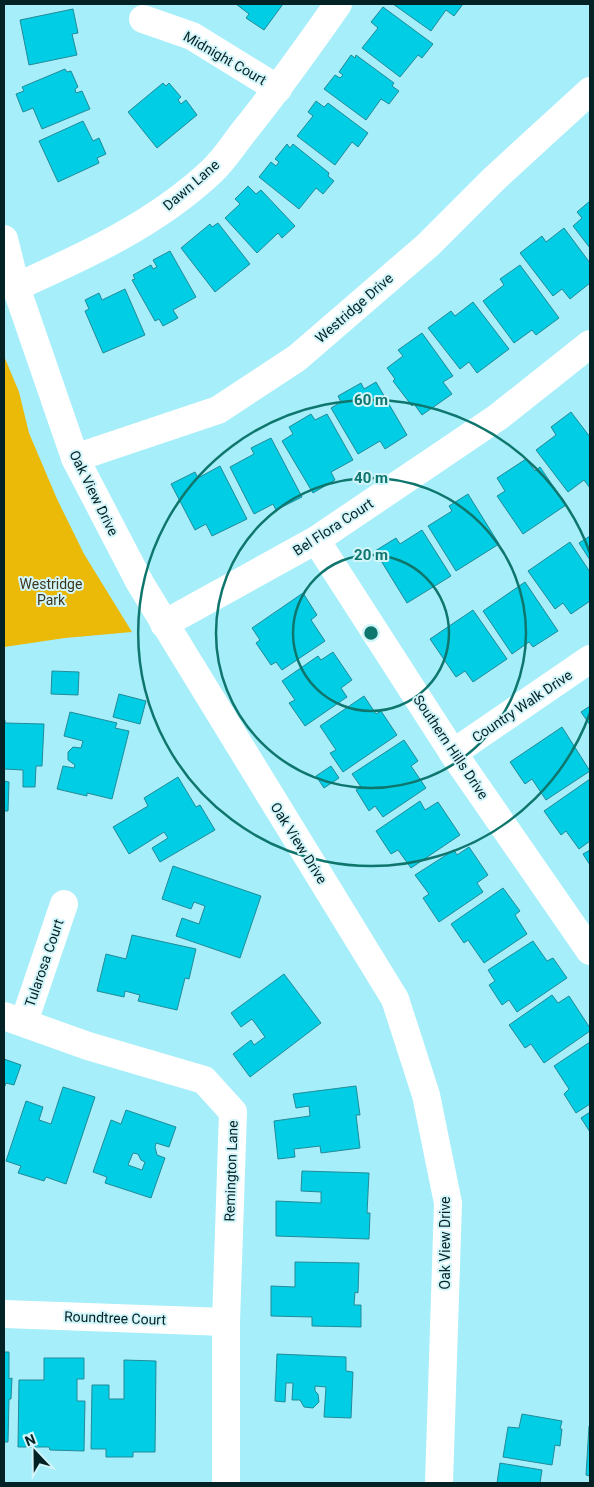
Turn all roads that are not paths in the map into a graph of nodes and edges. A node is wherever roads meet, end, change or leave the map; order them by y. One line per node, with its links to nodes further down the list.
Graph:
1 (338, 4): 3 (street, Dawn Lane)
2 (143, 19): 3 (street, Midnight Court)
3 (278, 89): 6 (street, Dawn Lane)
4 (590, 91): 8 (street, Westridge Drive)
5 (4, 239): 6 (street, Oak View Drive)
6 (16, 287): 8 (street, Oak View Drive)
7 (590, 344): 9 (street, Bel Flora Court)
8 (75, 458): 10 (street, Oak View Drive)
9 (316, 540): 10 (street, Bel Flora Court); 12 (street, Southern Hills Drive)
10 (164, 624): 19 (street, Oak View Drive)
11 (590, 659): 12 (street, Country Walk Drive)
12 (453, 753): 14 (street, Southern Hills Drive)
13 (64, 904): 15 (street, Tularosa Court)
14 (590, 951)
15 (14, 1019): 17 (street, Remington Lane)
16 (4, 1314): 17 (street, Roundtree Court)
17 (226, 1322): 18 (street, Remington Lane)
18 (226, 1483)
19 (439, 1483)

